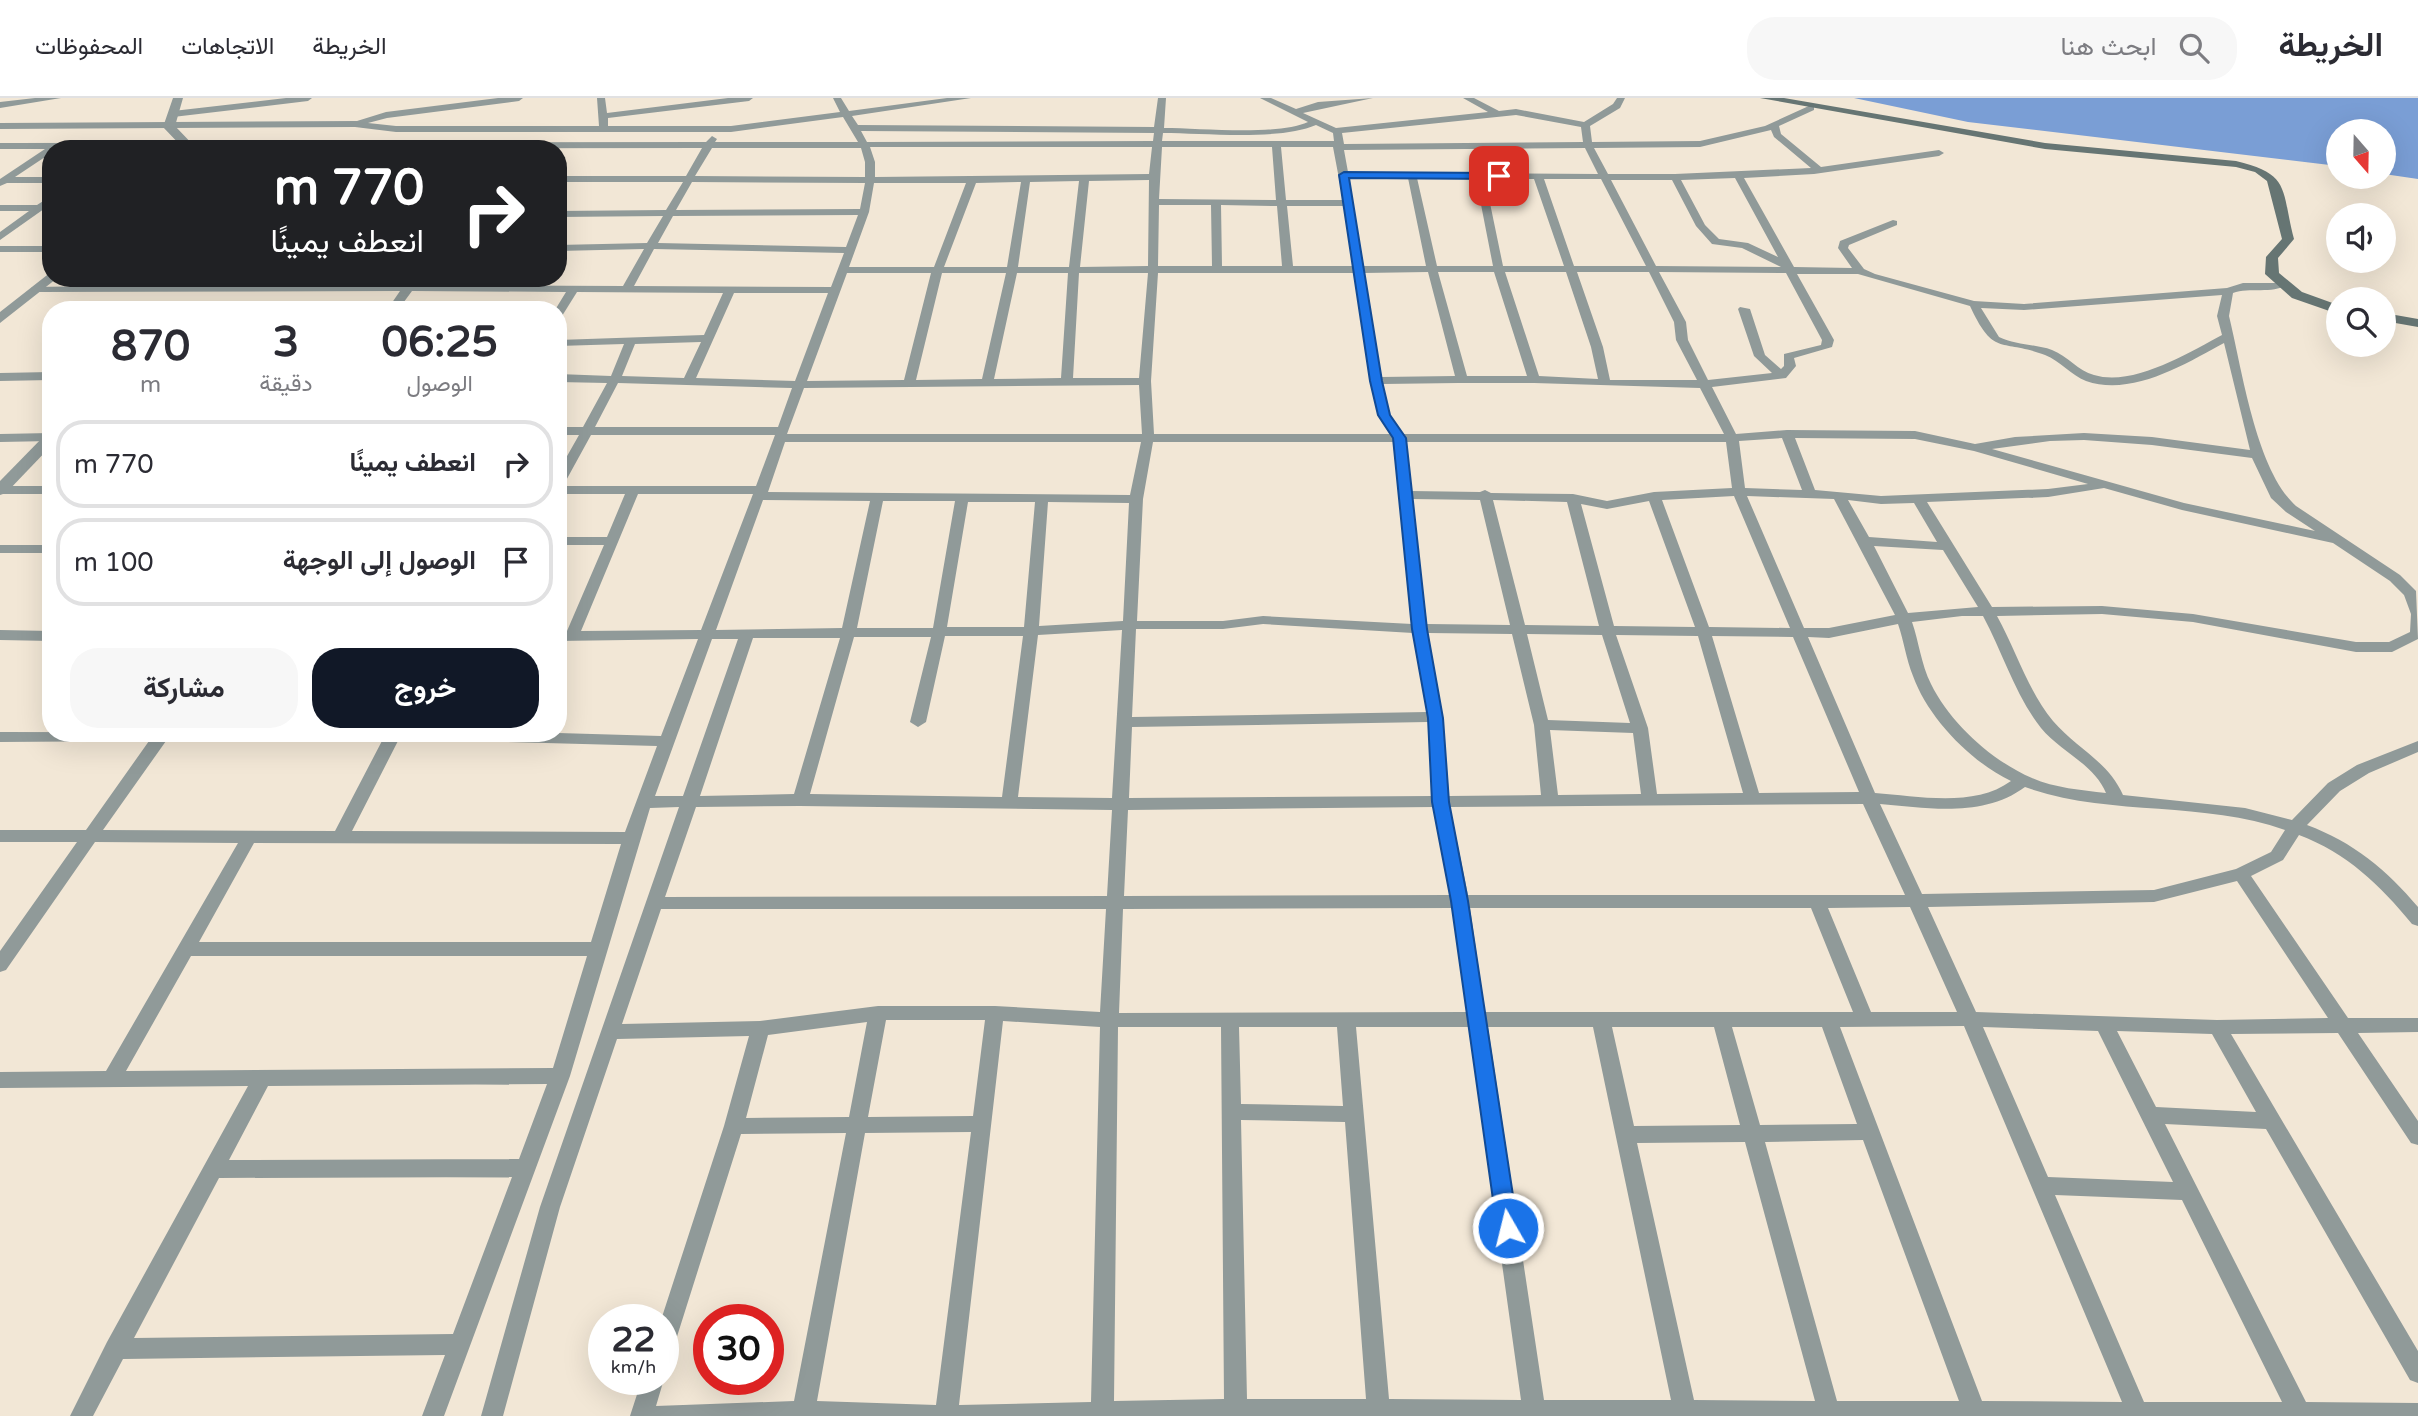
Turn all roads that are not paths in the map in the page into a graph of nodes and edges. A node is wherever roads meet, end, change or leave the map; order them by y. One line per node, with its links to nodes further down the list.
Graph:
1 (57, 98): 17 (street)
2 (178, 98): 21 (street)
3 (309, 98): 21 (street); 28 (street)
4 (519, 98): 16 (street)
5 (601, 98): 23 (street)
6 (749, 98): 22 (street)
7 (837, 98): 25 (street)
8 (967, 98): 15 (street)
9 (1162, 98): 38 (street)
10 (1264, 98): 19 (street)
11 (1369, 98): 19 (street)
12 (1467, 98): 20 (street)
13 (1622, 98): 29 (street)
14 (1765, 98): 18 (main road)
15 (948, 99): 25 (street)
16 (482, 100): 26 (street); 34 (street)
17 (0, 104)
18 (1811, 108): 27 (street); 101 (main road)
19 (1297, 111): 24 (street)
20 (1496, 113): 29 (street); 43 (street)
21 (173, 114): 32 (street)
22 (724, 115): 23 (street); 25 (street); 35 (street)
23 (605, 116): 37 (street)
24 (1318, 121): 38 (street); 43 (street)
25 (851, 122): 38 (street); 45 (street)
26 (355, 124): 28 (street); 36 (street)
27 (1774, 124): 46 (street); 53 (street)
28 (307, 125): 32 (street)
29 (1585, 125): 46 (street)
30 (0, 126): 31 (street)
31 (84, 126): 32 (street); 39 (street)
32 (169, 127): 40 (street)
33 (558, 127): 34 (street); 37 (street); 42 (street)
34 (484, 128): 36 (street)
35 (717, 128): 37 (street); 48 (street)
36 (396, 129): 41 (street)
37 (604, 129)
38 (1158, 137): 44 (street); 45 (street); 61 (street)
39 (64, 140)
40 (183, 140)
41 (386, 140)
42 (549, 140)
43 (1337, 140): 44 (street); 46 (street); 54 (street)
44 (1276, 144): 72 (street)
45 (867, 145): 48 (street); 64 (street)
46 (1588, 145): 55 (street)
47 (0, 146): 49 (street)
48 (709, 146): 50 (street); 60 (street)
49 (42, 148)
50 (567, 148)
51 (1939, 153): 53 (street)
52 (42, 155): 69 (street)
53 (1814, 171): 56 (street)
54 (1344, 175): 57 (street); 73 (street)
55 (1605, 175): 59 (street); 62 (street); 87 (street)
56 (1738, 175): 62 (street); 86 (street)
57 (1412, 176): 58 (street); 93 (street)
58 (1480, 176): 59 (street); 94 (street)
59 (1538, 176): 95 (street)
60 (692, 177): 63 (street); 64 (street); 78 (street)
61 (1154, 177): 66 (street); 70 (street)
62 (1675, 177): 86 (street)
63 (567, 179)
64 (872, 179): 68 (street); 76 (street)
65 (1026, 179): 66 (street); 68 (street); 96 (street)
66 (1084, 179): 89 (street)
67 (42, 180): 69 (street)
68 (972, 180): 99 (street)
69 (3, 182)
70 (1153, 202): 71 (street); 97 (street)
71 (1216, 203): 72 (street); 90 (street)
72 (1281, 203): 73 (street); 91 (street)
73 (1349, 204): 92 (street)
74 (0, 208): 75 (street)
75 (40, 208): 80 (street)
76 (864, 212): 78 (street); 85 (street)
77 (567, 214): 78 (street)
78 (670, 214): 81 (street)
79 (1893, 223): 98 (street)
80 (0, 237)
81 (654, 246): 83 (street); 85 (street); 106 (street)
82 (42, 248): 84 (street)
83 (567, 248)
84 (0, 249)
85 (849, 250): 88 (street)
86 (1791, 268): 87 (street); 98 (street); 124 (street)
87 (1653, 269): 95 (street); 137 (street)
88 (842, 270): 99 (street); 109 (street)
89 (1074, 270): 96 (street); 97 (street); 133 (street)
90 (1217, 270): 91 (street); 97 (street)
91 (1288, 270): 92 (street)
92 (1358, 270): 93 (street); 130 (street)
93 (1432, 270): 94 (street); 131 (street)
94 (1499, 270): 95 (street); 128 (street)
95 (1570, 270): 135 (street)
96 (1012, 271): 99 (street); 132 (street)
97 (1153, 271): 129 (street)
98 (1860, 271): 113 (street)
99 (937, 272): 136 (street)
100 (42, 284): 107 (street)
101 (2281, 285): 110 (street); 114 (main road)
102 (99, 287): 107 (street)
103 (409, 287): 111 (street)
104 (548, 287): 105 (street)
105 (574, 288): 106 (street); 112 (street)
106 (627, 288): 108 (street)
107 (36, 289): 116 (street)
108 (730, 289): 109 (street); 120 (street)
109 (835, 290): 138 (street)
110 (2228, 290): 113 (street); 119 (street)
111 (399, 301)
112 (566, 301)
113 (1974, 304): 119 (street)
114 (2326, 306)
115 (1744, 309): 124 (street)
116 (0, 319)
117 (2396, 319): 118 (main road)
118 (2418, 323)
119 (2228, 336): 150 (street)
120 (706, 338): 122 (street); 134 (street)
121 (567, 343): 122 (street)
122 (630, 343): 126 (street)
123 (42, 376): 125 (street)
124 (1782, 376): 137 (street)
125 (0, 377)
126 (616, 377): 127 (street); 134 (street); 139 (street)
127 (567, 378)
128 (1534, 379): 131 (street); 135 (street)
129 (1145, 381): 133 (street); 147 (street)
130 (1376, 381): 131 (street); 145 (street)
131 (1462, 381)
132 (987, 382): 133 (street); 136 (street)
133 (1067, 382)
134 (688, 383): 138 (street)
135 (1605, 383): 137 (street)
136 (909, 384): 138 (street)
137 (1703, 384): 146 (street)
138 (799, 385): 142 (street)
139 (586, 430): 140 (street); 142 (street); 151 (street)
140 (567, 431)
141 (1787, 434): 146 (street); 149 (street); 160 (street)
142 (780, 435): 147 (street); 158 (street)
143 (42, 437): 144 (street)
144 (0, 438)
145 (1399, 438): 146 (street); 147 (street); 161 (street)
146 (1732, 438): 157 (street)
147 (1148, 439): 169 (street)
148 (42, 446): 153 (street)
149 (1976, 447): 150 (street); 152 (street)
150 (2257, 455): 170 (street)
151 (567, 467)
152 (2106, 485): 168 (street); 170 (street)
153 (0, 490): 154 (street)
154 (42, 490)
155 (567, 490): 156 (street)
156 (633, 491): 158 (street); 172 (street)
157 (1739, 492): 160 (street); 163 (street); 189 (street)
158 (761, 493): 164 (street); 192 (street)
159 (1485, 494): 161 (street); 167 (street); 184 (street)
160 (1810, 494): 162 (street)
161 (1405, 495): 181 (street)
162 (1839, 495): 168 (street); 173 (street)
163 (1654, 496): 167 (street); 188 (street)
164 (877, 497): 165 (street); 182 (street)
165 (962, 497): 166 (street); 186 (street)
166 (1042, 498): 169 (street); 183 (street)
167 (1573, 498): 187 (street)
168 (1917, 498): 174 (street)
169 (1136, 499): 180 (street)
170 (2334, 539): 178 (street)
171 (567, 541): 172 (street)
172 (612, 541): 185 (street)
173 (1863, 541): 174 (street); 179 (street)
174 (1944, 546): 177 (street)
175 (0, 549): 176 (street)
176 (42, 549)
177 (1988, 612): 179 (street); 193 (street); 214 (street)
178 (2418, 615): 193 (street)
179 (1904, 618): 189 (street); 208 (street)
180 (1130, 625): 181 (street); 183 (street); 198 (street)
181 (1420, 629): 184 (street); 196 (street)
182 (849, 631): 186 (street); 190 (street); 211 (street)
183 (1031, 631): 186 (street); 217 (street)
184 (1520, 631): 187 (street); 199 (street)
185 (567, 632)
186 (939, 632): 197 (street)
187 (1608, 632): 188 (street); 200 (street)
188 (1704, 632): 189 (street); 210 (street)
189 (1801, 633): 209 (street)
190 (747, 634): 192 (street); 215 (street)
191 (0, 635): 194 (street)
192 (705, 635): 195 (street); 204 (street)
193 (2418, 635)
194 (42, 636)
195 (567, 636)
196 (1435, 718): 198 (street); 218 (street)
197 (918, 722)
198 (1126, 722): 219 (street)
199 (1542, 725): 200 (street); 212 (street)
200 (1640, 728): 213 (street)
201 (42, 736): 202 (street)
202 (0, 737)
203 (567, 738): 204 (street)
204 (667, 741): 216 (street)
205 (157, 742): 222 (street)
206 (389, 742): 224 (street)
207 (2418, 746): 220 (street)
208 (2021, 782): 209 (street); 214 (street)
209 (1869, 798): 210 (street); 229 (street)
210 (1753, 799): 213 (street)
211 (800, 800): 215 (street); 217 (street)
212 (1550, 800): 213 (street); 218 (street)
213 (1650, 800)
214 (2117, 800): 220 (street)
215 (690, 801): 216 (street); 231 (street)
216 (646, 802): 225 (street)
217 (1009, 802): 219 (street)
218 (1441, 802): 219 (street); 227 (street)
219 (1120, 804): 230 (street)
220 (2297, 825): 226 (street); 232 (street)
221 (0, 835): 222 (street)
222 (91, 836): 223 (street); 235 (street)
223 (250, 836): 224 (street); 233 (street)
224 (341, 836): 225 (street)
225 (631, 838): 234 (street)
226 (2241, 874): 229 (street); 249 (street)
227 (1460, 901): 228 (street); 230 (street); 245 (street)
228 (1817, 901): 229 (street); 240 (street)
229 (1917, 901): 241 (street)
230 (1116, 902): 231 (street); 242 (street)
231 (656, 903): 252 (street)
232 (2418, 919)
233 (186, 948): 234 (street); 255 (street)
234 (600, 949): 253 (street)
235 (3, 955)
236 (878, 1013): 237 (street); 251 (street); 261 (street)
237 (995, 1013): 242 (street); 262 (street)
238 (1721, 1019): 239 (street); 246 (street); 264 (street)
239 (1828, 1019): 240 (street); 265 (street)
240 (1865, 1019): 241 (street)
241 (1970, 1019): 247 (street); 270 (street)
242 (1109, 1020): 243 (street); 283 (street)
243 (1230, 1020): 244 (street); 257 (street)
244 (1346, 1020): 245 (street); 258 (street)
245 (1477, 1020): 246 (street); 279 (street)
246 (1601, 1020): 266 (street)
247 (2105, 1025): 250 (street); 259 (street)
248 (2418, 1025): 249 (street)
249 (2344, 1026): 250 (street); 267 (street)
250 (2217, 1027): 260 (street)
251 (761, 1028): 252 (street); 263 (street)
252 (611, 1032): 290 (street)
253 (560, 1076): 254 (street); 268 (street)
254 (263, 1077): 255 (street); 269 (street)
255 (112, 1079): 256 (street)
256 (0, 1080)
257 (1231, 1112): 258 (street); 277 (street)
258 (1354, 1114): 278 (street)
259 (2150, 1115): 260 (street); 271 (street)
260 (2271, 1121): 275 (street)
261 (857, 1124): 262 (street); 263 (street); 280 (street)
262 (981, 1124): 293 (street)
263 (734, 1126): 272 (street)
264 (1752, 1132): 265 (street); 266 (street); 284 (street)
265 (1870, 1132): 285 (street)
266 (1626, 1135): 281 (street)
267 (2418, 1137)
268 (524, 1167): 269 (street); 273 (street)
269 (214, 1169): 274 (street)
270 (2040, 1185): 271 (street); 286 (street)
271 (2188, 1191): 287 (street)
272 (677, 1304)
273 (460, 1344): 274 (street); 289 (street)
274 (115, 1349): 288 (street)
275 (2418, 1372)
276 (648, 1395): 291 (street)
277 (1236, 1413): 278 (street); 283 (street)
278 (1379, 1413): 279 (street)
279 (1535, 1413): 281 (street)
280 (803, 1414): 292 (street); 293 (street)
281 (1686, 1414): 284 (street)
282 (2418, 1414): 287 (street)
283 (1101, 1415): 293 (street)
284 (1830, 1415): 285 (street)
285 (1975, 1415): 286 (street)
286 (2138, 1415): 287 (street)
287 (2300, 1415)
288 (81, 1416)
289 (433, 1416)
290 (492, 1416)
291 (641, 1416)
292 (658, 1416)
293 (946, 1416)

